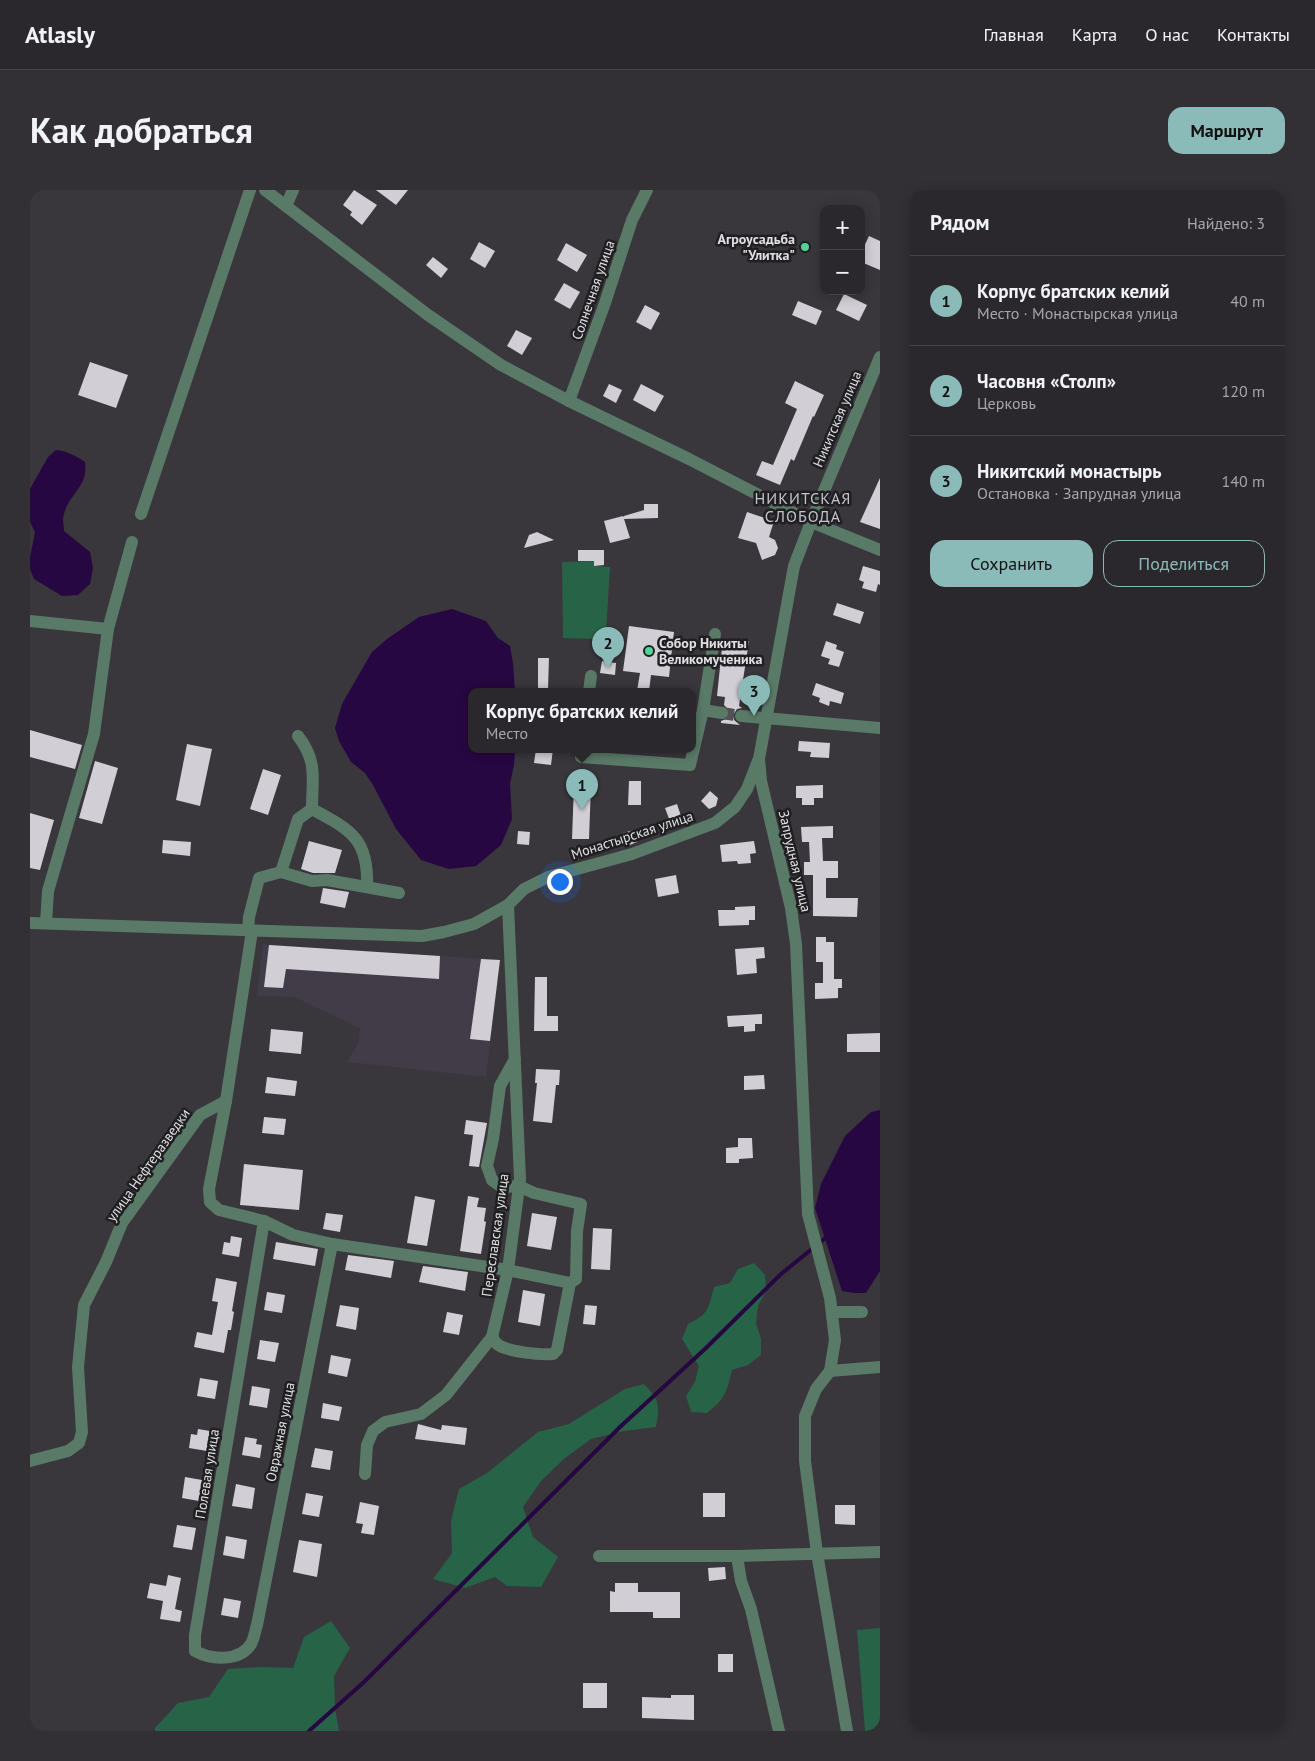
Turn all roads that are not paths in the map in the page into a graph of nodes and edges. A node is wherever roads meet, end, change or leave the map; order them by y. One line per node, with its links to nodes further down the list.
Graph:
1 (250, 190): 8 (street)
2 (265, 190): 5 (street)
3 (293, 190): 5 (street)
4 (647, 190): 7 (street, Солнечная улица)
5 (286, 206): 7 (street)
6 (880, 357): 9 (street, Никитская улица)
7 (569, 401): 9 (street)
8 (141, 514)
9 (811, 522): 11 (street); 20 (street, Запрудная улица)
10 (132, 542): 13 (street)
11 (880, 550)
12 (30, 621): 13 (street)
13 (108, 630): 33 (street)
14 (715, 634): 17 (street)
15 (591, 676): 16 (street)
16 (589, 688)
17 (703, 710): 18 (street); 23 (street)
18 (722, 713)
19 (741, 716): 20 (street)
20 (766, 719): 21 (street); 26 (street, Запрудная улица)
21 (880, 728)
22 (298, 736): 27 (street)
23 (696, 740)
24 (582, 753): 25 (street)
25 (693, 753)
26 (759, 759): 31 (street, Монастырская улица); 42 (street, Запрудная улица)
27 (312, 809): 28 (street); 29 (street)
28 (281, 872): 29 (street); 34 (street)
29 (367, 887): 30 (street)
30 (399, 893)
31 (508, 905): 34 (street, Монастырская улица); 35 (street, Переславская улица)
32 (30, 923): 33 (street, Монастырская улица)
33 (46, 923): 34 (street, Монастырская улица)
34 (250, 931): 36 (street)
35 (515, 1059): 37 (street, Переславская улица); 37 (street)
36 (226, 1101): 38 (street); 47 (street, улица Нефтеразведки)
37 (519, 1186): 40 (street, Переславская улица); 41 (street)
38 (264, 1221): 39 (street); 53 (street, Полевая улица)
39 (332, 1244): 40 (street); 53 (street, Овражная улица)
40 (508, 1270): 41 (street); 44 (street, Переславская улица)
41 (570, 1283): 44 (street)
42 (832, 1312): 43 (street); 46 (street, Запрудная улица)
43 (862, 1312)
44 (492, 1337): 48 (street, Переславская улица)
45 (880, 1367): 46 (street)
46 (830, 1371): 50 (street)
47 (30, 1461)
48 (365, 1474)
49 (880, 1552): 50 (street)
50 (817, 1553): 52 (street); 55 (street)
51 (599, 1556): 52 (street)
52 (737, 1556): 54 (street)
53 (257, 1625)
54 (779, 1731)
55 (847, 1731)

